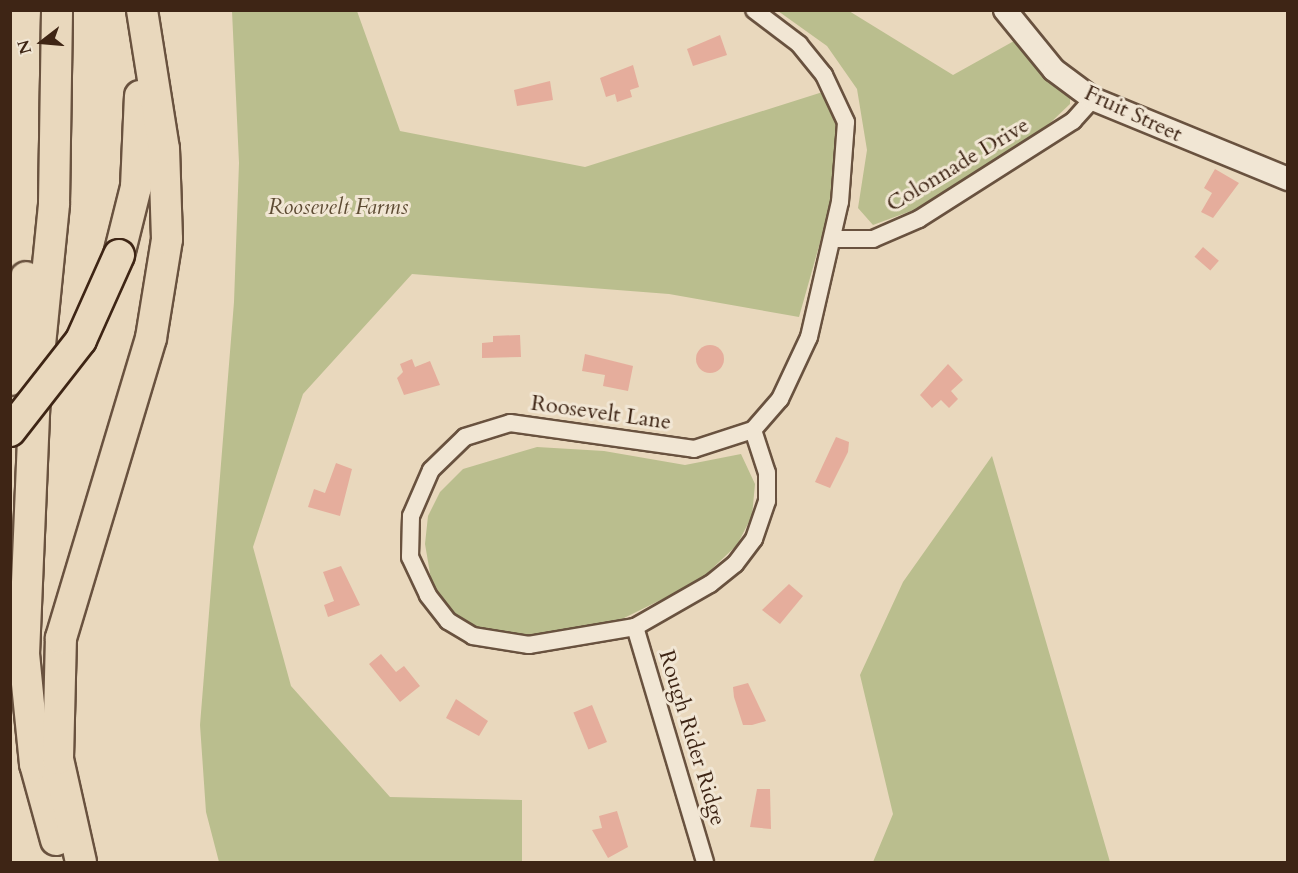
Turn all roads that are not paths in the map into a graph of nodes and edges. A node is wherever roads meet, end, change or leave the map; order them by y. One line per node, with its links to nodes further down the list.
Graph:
1 (36, 10): 10 (highway)
2 (57, 10): 10 (highway)
3 (130, 10): 14 (highway, bridge)
4 (142, 10): 18 (highway)
5 (754, 10): 9 (street)
6 (1005, 10): 7 (street, Fruit Street)
7 (1093, 99): 8 (street, Fruit Street); 9 (street, Colonnade Drive)
8 (1287, 179)
9 (833, 239): 13 (street)
10 (34, 288): 11 (highway); 12 (highway); 15 (highway); 17 (highway)
11 (10, 306)
12 (10, 380)
13 (753, 430): 16 (street, Roosevelt Lane); 16 (street, Roosevelt Lane)
14 (10, 431)
15 (10, 466)
16 (635, 627): 19 (street, Rough Rider Ridge)
17 (65, 862)
18 (81, 862)
19 (705, 862)

